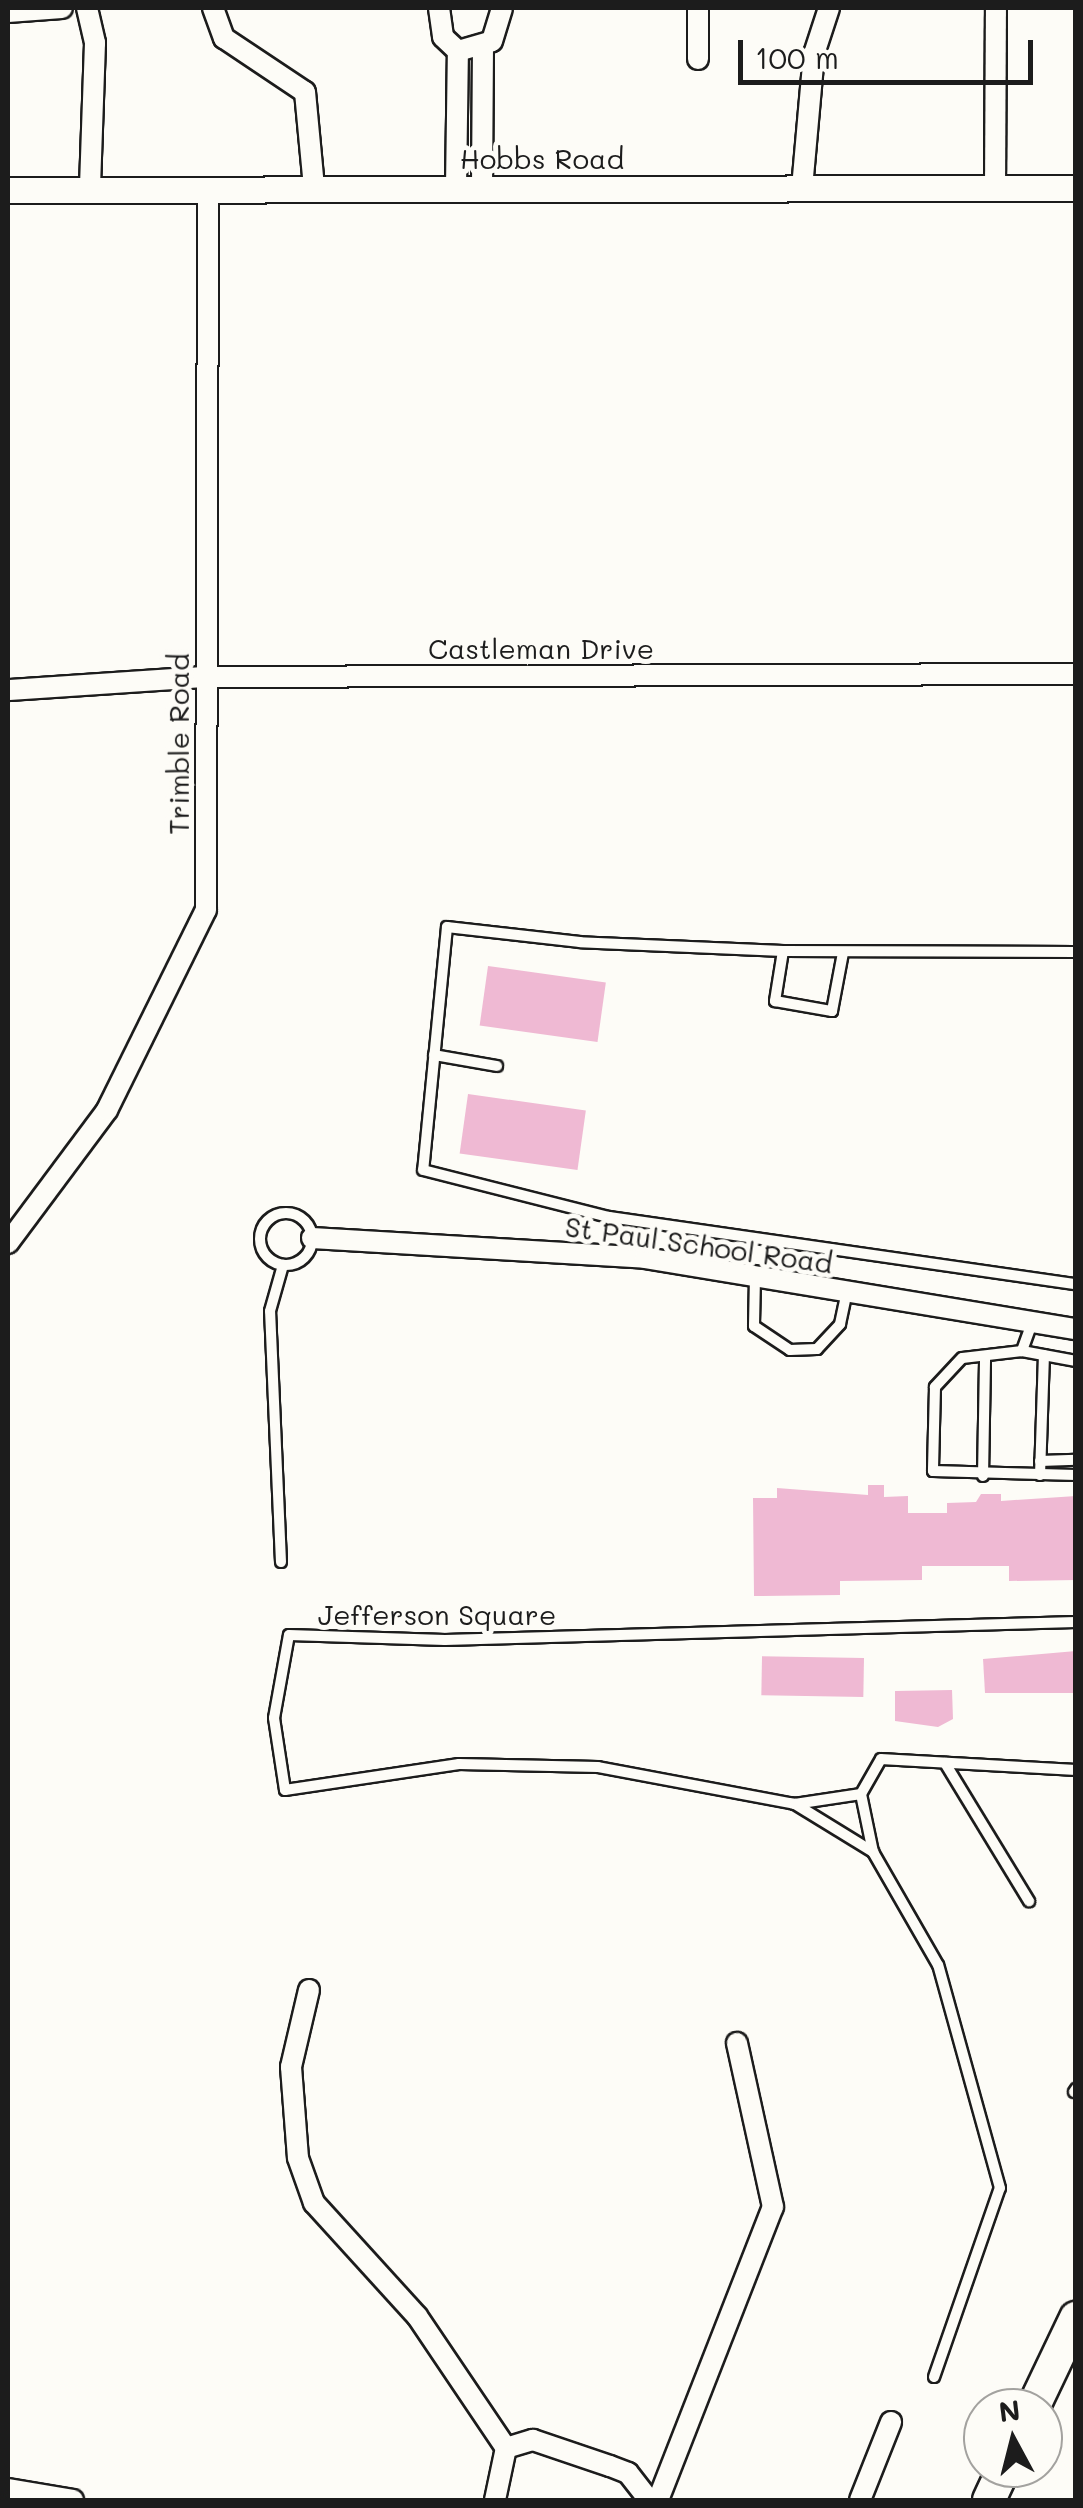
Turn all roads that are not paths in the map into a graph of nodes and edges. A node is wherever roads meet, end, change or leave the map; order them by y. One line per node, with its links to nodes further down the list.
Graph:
1 (62, 8): 9 (street)
2 (87, 8): 18 (street)
3 (213, 8): 14 (street)
4 (440, 8): 11 (street)
5 (502, 8): 10 (street)
6 (698, 8): 12 (street)
7 (829, 8): 16 (street)
8 (996, 8): 20 (street)
9 (8, 12)
10 (482, 50): 11 (street); 15 (street)
11 (458, 51): 15 (street)
12 (698, 59)
13 (208, 188): 14 (street, Hobbs Road); 18 (street, Hobbs Road); 22 (street, Trimble Road)
14 (314, 188): 15 (street, Hobbs Road)
15 (469, 188): 16 (street, Hobbs Road)
16 (802, 188): 20 (street, Hobbs Road)
17 (1076, 188): 20 (street, Hobbs Road)
18 (90, 189): 19 (street, Hobbs Road)
19 (8, 190)
20 (995, 190)
21 (1076, 674): 22 (street, Castleman Drive)
22 (205, 677): 23 (street, Castleman Drive); 30 (street, Trimble Road)
23 (8, 690)
24 (782, 951): 26 (lane); 26 (lane); 27 (lane)
25 (1076, 952): 26 (lane)
26 (843, 953)
27 (434, 1055): 28 (lane); 33 (lane)
28 (496, 1066)
29 (312, 1238): 31 (lane); 31 (lane); 32 (street, St Paul School Road)
30 (8, 1243)
31 (283, 1265): 46 (lane)
32 (755, 1276): 34 (street, St Paul School Road); 34 (lane)
33 (1076, 1284)
34 (846, 1292): 35 (street, St Paul School Road)
35 (1032, 1323): 36 (street, St Paul School Road); 37 (lane)
36 (1076, 1330)
37 (1022, 1351): 38 (lane); 39 (lane)
38 (1044, 1355): 40 (lane); 42 (lane)
39 (985, 1356): 45 (lane); 45 (lane)
40 (1076, 1360)
41 (1076, 1460): 42 (lane)
42 (1040, 1461): 43 (lane)
43 (1040, 1475): 44 (lane); 45 (lane)
44 (1076, 1475)
45 (983, 1476)
46 (281, 1562)
47 (1076, 1622): 51 (lane, Jefferson Square)
48 (945, 1763): 49 (lane); 50 (lane); 53 (lane)
49 (1076, 1770)
50 (861, 1794): 51 (lane, Jefferson Square); 52 (lane, Jefferson Square)
51 (795, 1804): 52 (lane, Jefferson Square)
52 (872, 1852): 57 (lane, Jefferson Square)
53 (1028, 1901)
54 (308, 1990): 60 (street)
55 (738, 2043): 65 (street)
56 (1076, 2318): 58 (main road)
57 (934, 2377)
58 (1042, 2388)
59 (891, 2422): 66 (street)
60 (506, 2448): 63 (street); 64 (street)
61 (8, 2489): 62 (street)
62 (73, 2500)
63 (495, 2500)
64 (649, 2500)
65 (658, 2500)
66 (860, 2500)

